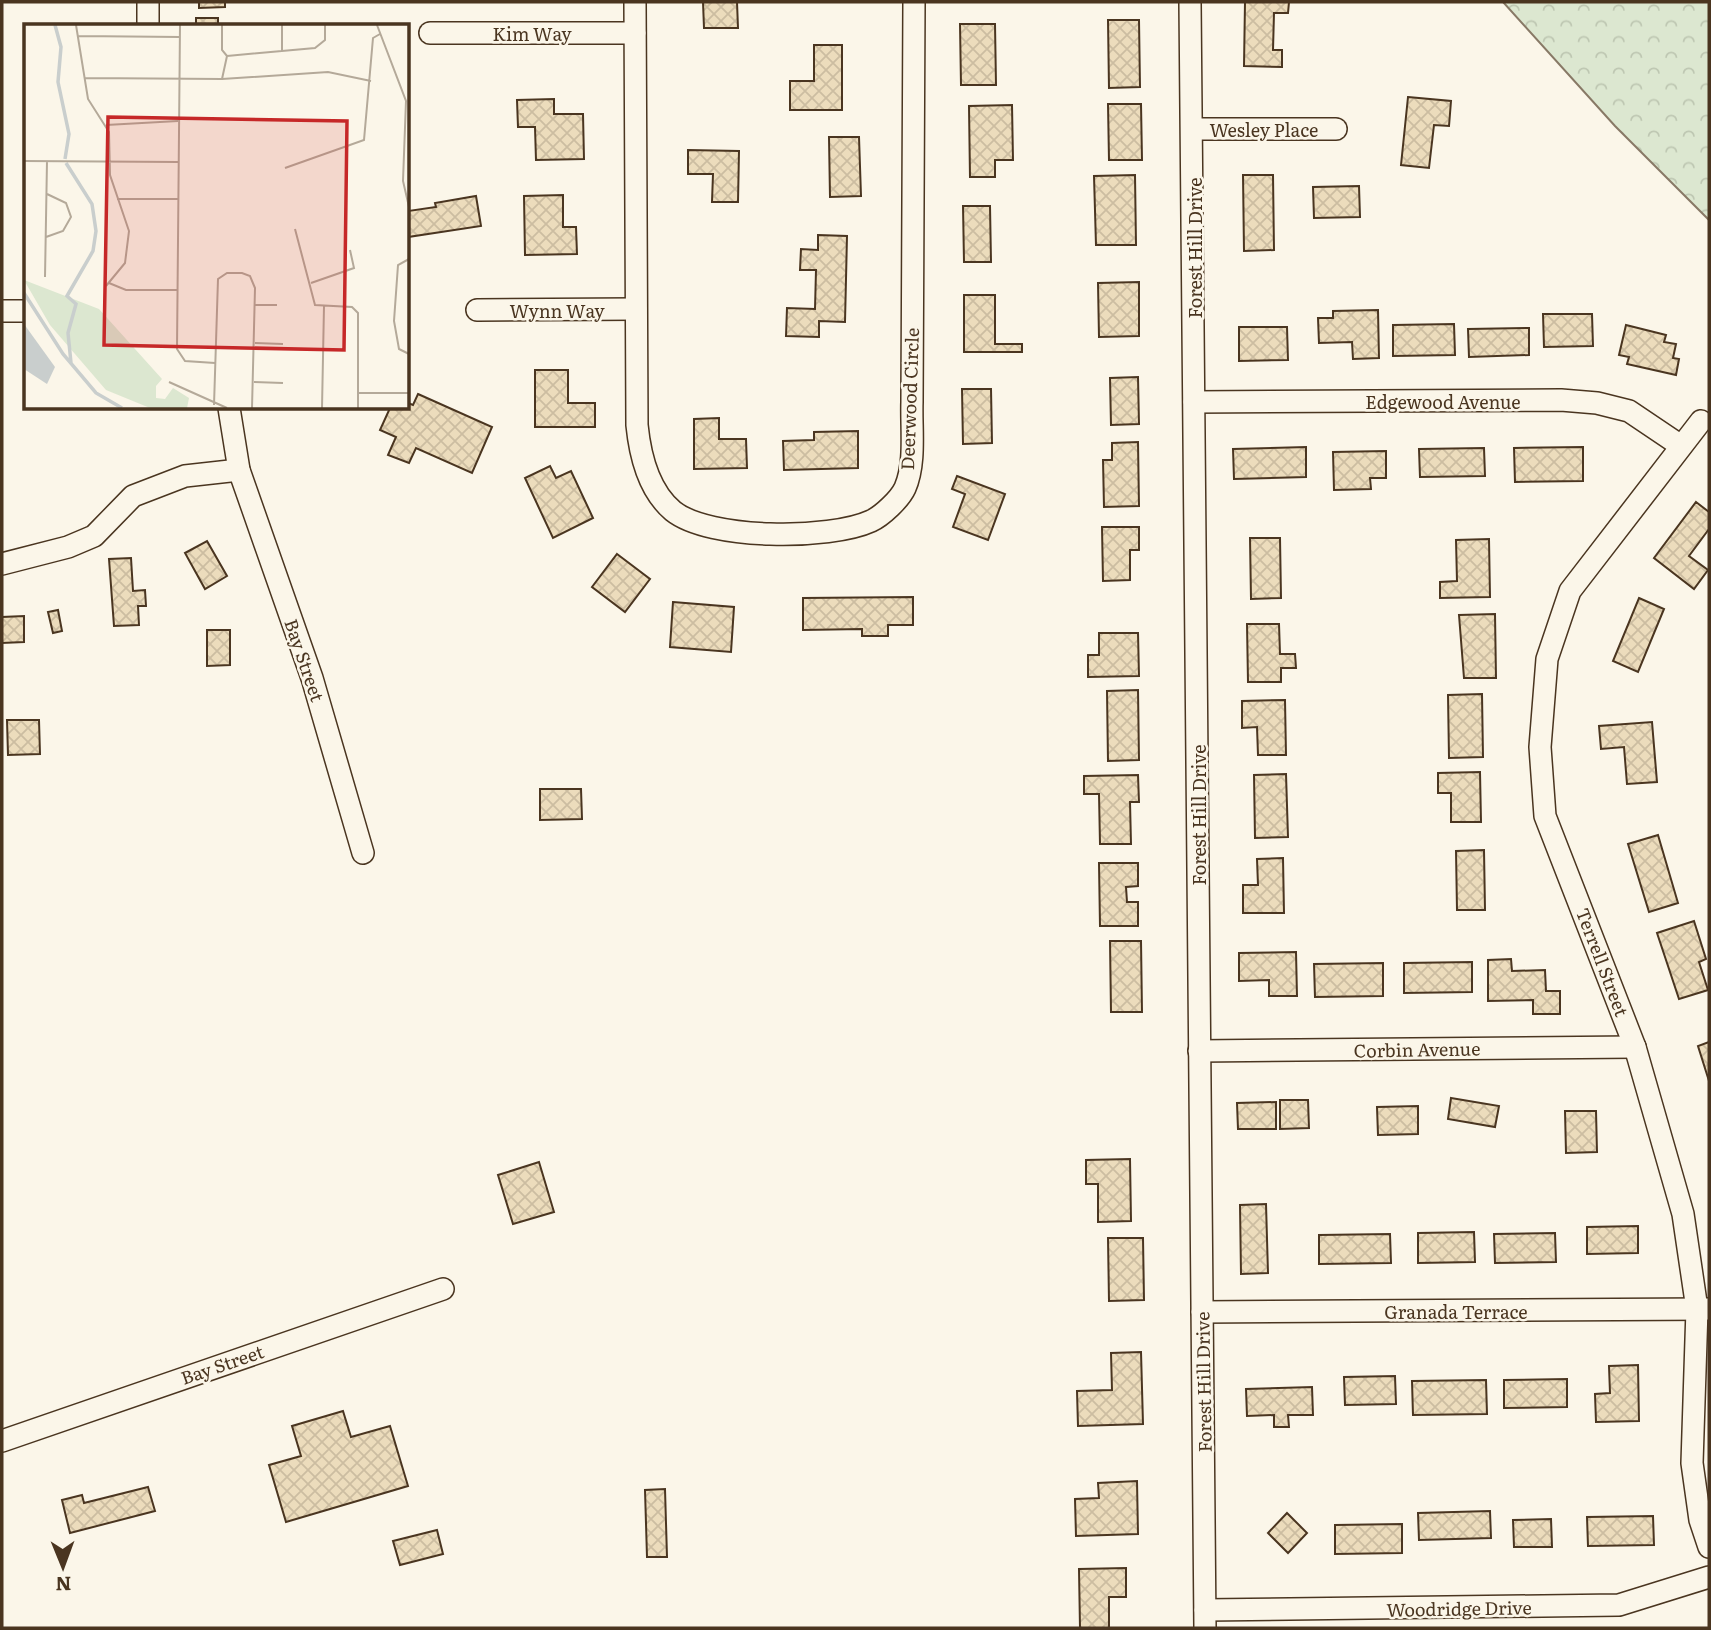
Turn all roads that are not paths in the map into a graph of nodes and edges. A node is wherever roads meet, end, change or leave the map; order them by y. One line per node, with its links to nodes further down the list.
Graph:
1 (148, 2): 5 (street)
2 (635, 2): 7 (street, Deerwood Circle)
3 (914, 2): 10 (street, Deerwood Circle)
4 (1190, 2): 8 (street, Forest Hill Drive)
5 (148, 24)
6 (430, 33): 7 (street, Kim Way)
7 (635, 33): 10 (street, Deerwood Circle)
8 (1193, 129): 9 (street, Wesley Place); 14 (street, Forest Hill Drive)
9 (1335, 129)
10 (636, 309): 11 (street, Wynn Way)
11 (477, 310)
12 (2, 311): 13 (street)
13 (24, 311)
14 (1194, 402): 17 (street, Edgewood Avenue); 22 (street, Forest Hill Drive)
15 (229, 410): 18 (street, Bay Street)
16 (1701, 421): 17 (street, Terrell Street)
17 (1681, 446): 21 (street, Terrell Street)
18 (239, 470): 19 (street); 20 (street, Bay Street)
19 (2, 564)
20 (363, 853)
21 (1636, 1047): 22 (street, Corbin Avenue); 24 (street, Terrell Street)
22 (1199, 1051): 25 (street, Forest Hill Drive)
23 (443, 1289): 26 (street, Bay Street)
24 (1703, 1309): 25 (street, Granada Terrace); 27 (street, Terrell Street)
25 (1202, 1312): 29 (street, Forest Hill Drive)
26 (2, 1441)
27 (1709, 1547)
28 (1709, 1577): 29 (street, Woodridge Drive)
29 (1205, 1619)

